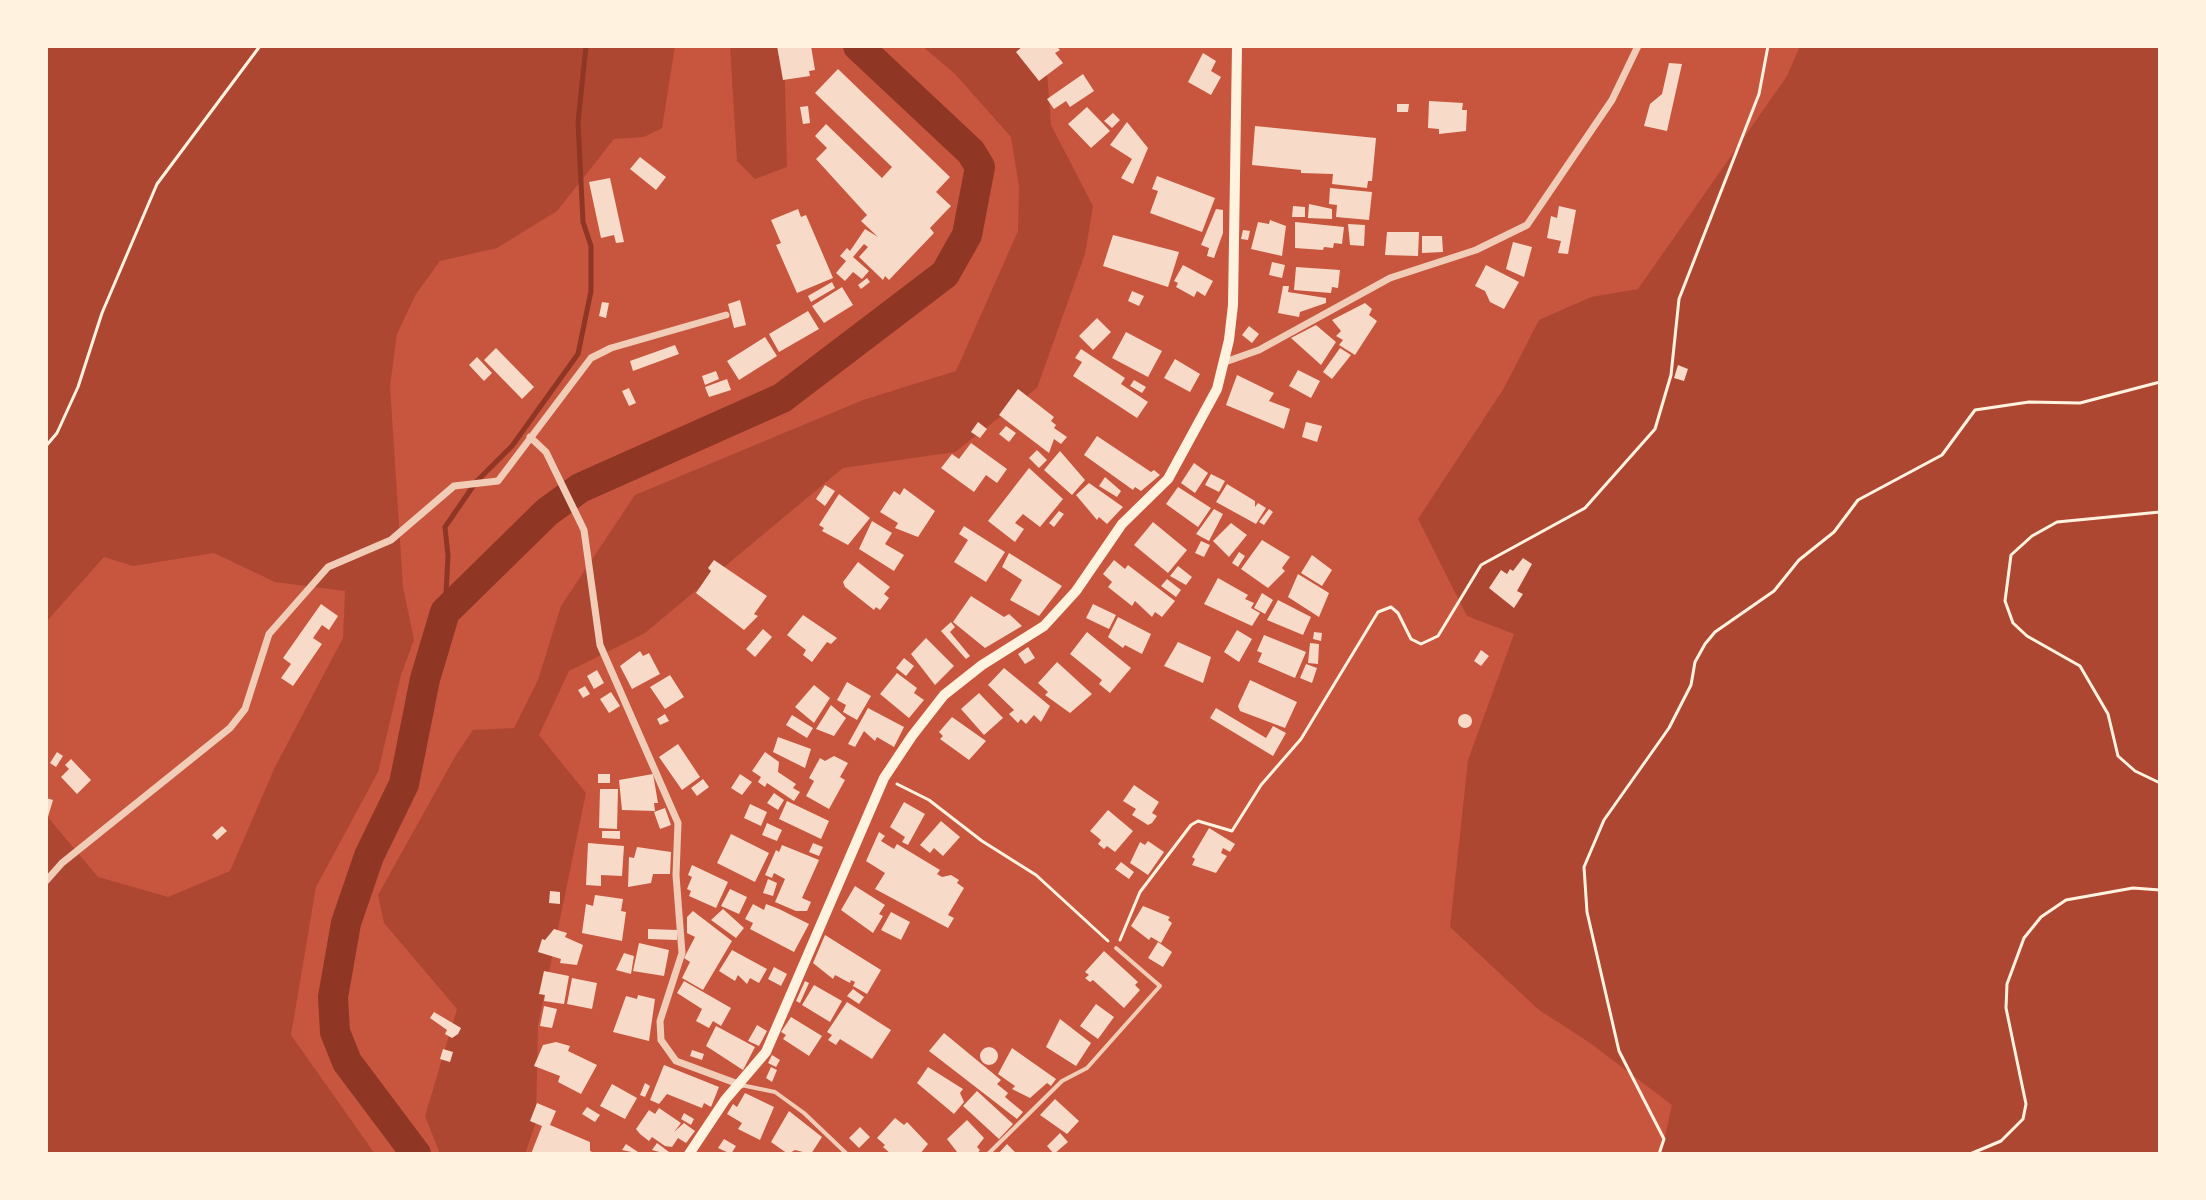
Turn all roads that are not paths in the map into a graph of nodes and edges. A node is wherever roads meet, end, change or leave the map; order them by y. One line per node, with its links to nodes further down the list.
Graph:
1 (1237, 46): 4 (main road)
2 (1638, 46): 4 (street)
3 (726, 315): 5 (street)
4 (1225, 362): 8 (main road)
5 (530, 437): 6 (street); 8 (street)
6 (46, 881)
7 (1116, 948): 11 (lane)
8 (741, 1085): 9 (main road); 10 (lane)
9 (689, 1154)
10 (847, 1154)
11 (988, 1154)

